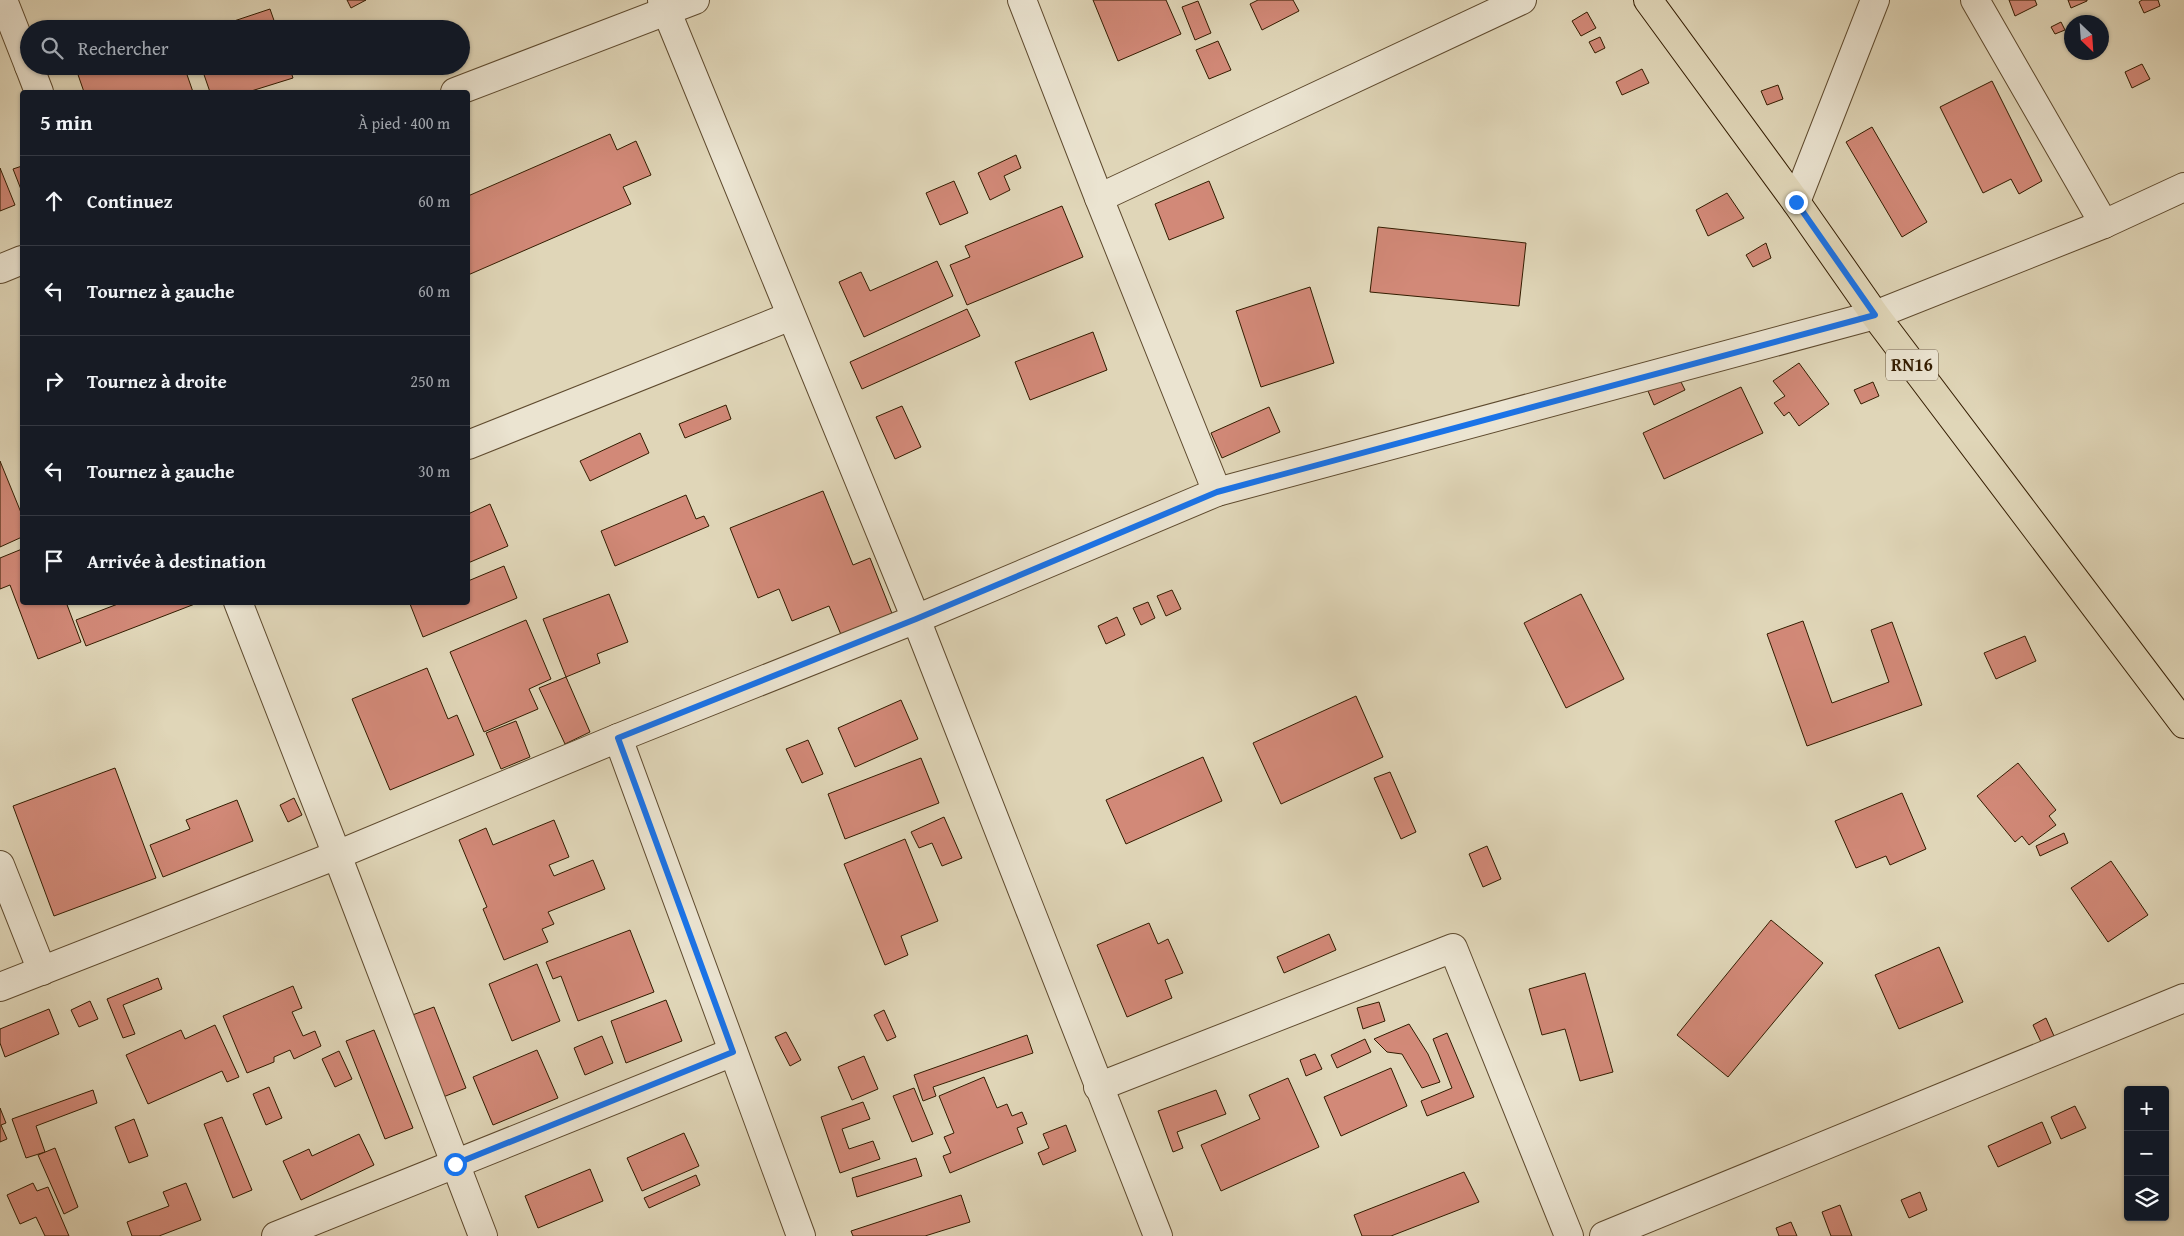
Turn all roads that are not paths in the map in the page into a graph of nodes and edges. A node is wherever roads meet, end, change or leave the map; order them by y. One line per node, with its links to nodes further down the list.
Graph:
1 (3, 0): 9 (street)
2 (695, 0): 8 (street)
3 (1022, 0): 14 (street)
4 (1522, 0): 14 (street)
5 (1648, 0): 15 (main road, RN16)
6 (1875, 0): 15 (street)
7 (1975, 0): 16 (street)
8 (664, 6): 12 (street); 20 (street)
9 (20, 43)
10 (32, 75): 11 (street)
11 (38, 90)
12 (459, 90)
13 (2184, 187): 16 (street)
14 (1099, 198): 22 (street)
15 (1796, 202): 19 (main road, RN16)
16 (2104, 224): 19 (street)
17 (20, 261): 18 (street)
18 (0, 269)
19 (1875, 315): 22 (street); 25 (main road, RN16)
20 (791, 316): 21 (street); 24 (street)
21 (470, 443)
22 (1217, 492): 24 (street)
23 (239, 605): 27 (street)
24 (916, 619): 26 (street); 33 (street)
25 (2184, 724)
26 (618, 738): 27 (street); 32 (street)
27 (337, 855): 29 (street); 34 (street)
28 (0, 865): 29 (street)
29 (42, 971): 30 (street)
30 (0, 987)
31 (2184, 998): 40 (street)
32 (733, 1052): 34 (street); 37 (street)
33 (1098, 1087): 38 (street); 39 (street)
34 (455, 1164): 35 (street); 36 (street)
35 (276, 1236)
36 (483, 1236)
37 (801, 1236)
38 (1158, 1236)
39 (1569, 1236)
40 (1604, 1236)

